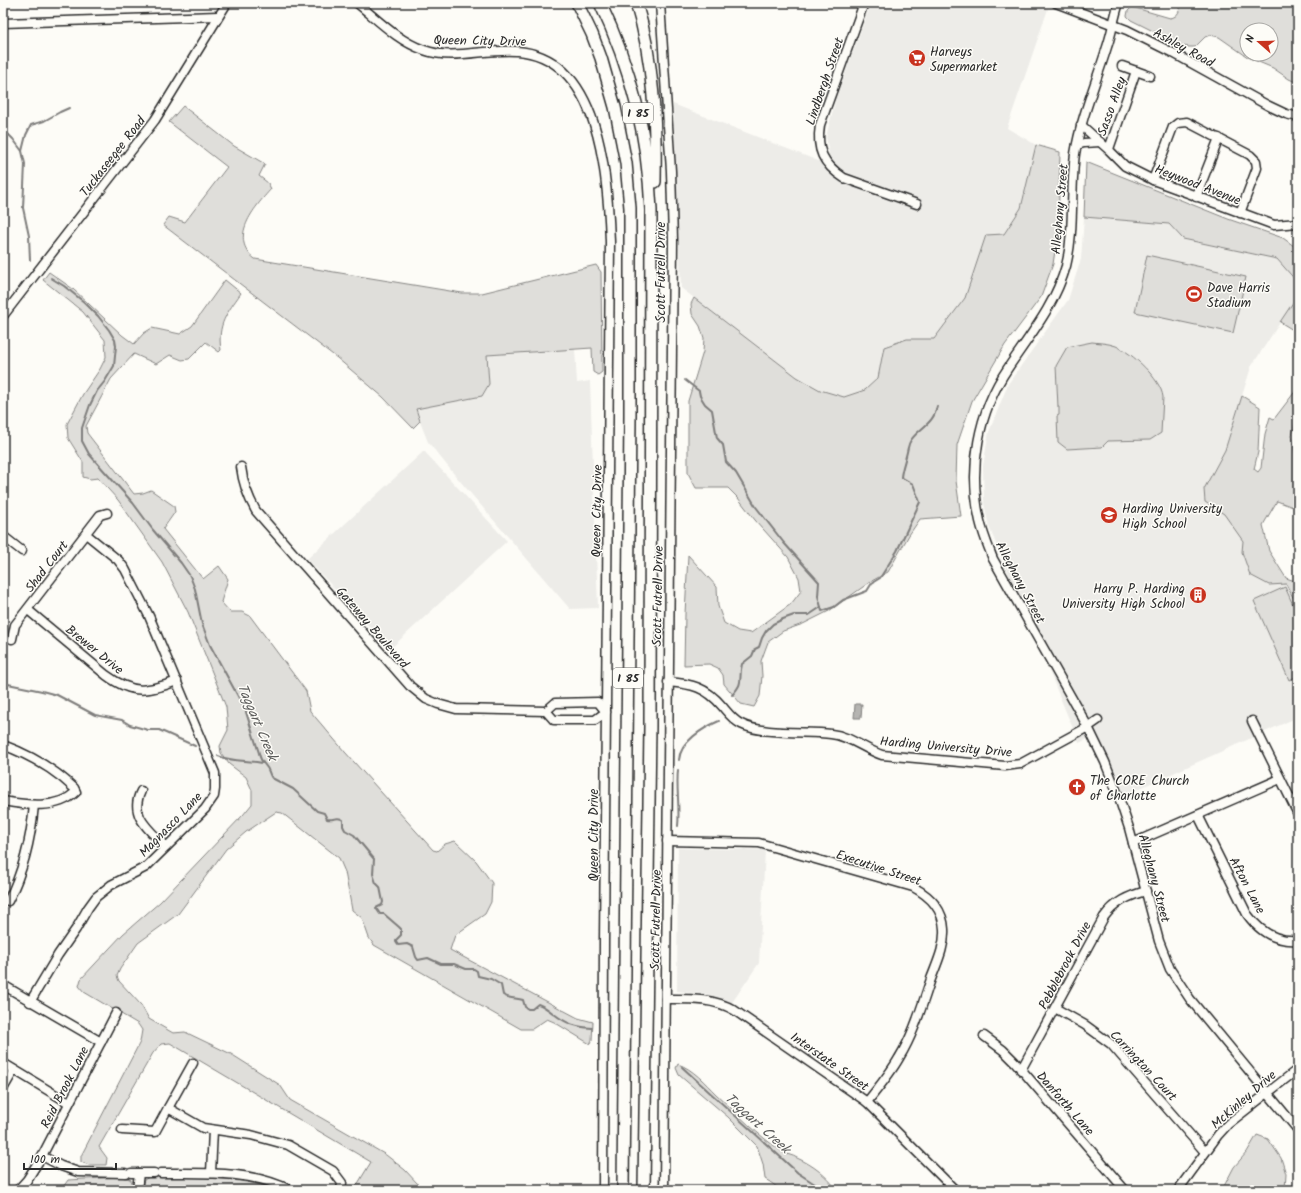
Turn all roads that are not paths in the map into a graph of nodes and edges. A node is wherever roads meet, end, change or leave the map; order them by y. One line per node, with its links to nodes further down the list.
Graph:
1 (227, 3): 11 (street, Tuckaseegee Road)
2 (357, 3): 41 (street, Queen City Drive)
3 (572, 3): 14 (highway)
4 (577, 3): 14 (highway, I 85)
5 (600, 3): 29 (highway, I 85)
6 (636, 3): 29 (highway)
7 (660, 3): 39 (street, Scott Futrell Drive)
8 (864, 3): 26 (street, Lindbergh Street)
9 (1056, 3): 13 (street, Ashley Road)
10 (1119, 3): 13 (street, Alleghany Street)
11 (218, 16): 12 (street); 30 (street, Tuckaseegee Road)
12 (3, 23)
13 (1113, 24): 18 (street, Ashley Road); 19 (street, Alleghany Street)
14 (592, 34): 87 (highway, I 85)
15 (1122, 66): 16 (street)
16 (1136, 71): 17 (street); 23 (street, Sasso Alley)
17 (1150, 76)
18 (1298, 117)
19 (1081, 125): 21 (street, Heywood Avenue); 22 (street, Alleghany Street)
20 (1219, 138): 24 (street); 25 (street); 27 (street)
21 (1100, 142): 22 (street); 23 (street, Heywood Avenue)
22 (1077, 145): 44 (street, Alleghany Street)
23 (1109, 149): 24 (street, Heywood Avenue)
24 (1153, 180): 25 (street, Heywood Avenue)
25 (1196, 197): 27 (street, Heywood Avenue)
26 (917, 204)
27 (1240, 213): 28 (street, Heywood Avenue)
28 (1298, 223)
29 (652, 229): 88 (highway, I 85)
30 (3, 316)
31 (241, 467): 40 (street, Gateway Boulevard)
32 (107, 513): 33 (street, Shad Court)
33 (86, 534): 36 (street, Shad Court); 38 (street, Magnasco Lane)
34 (3, 536): 35 (street)
35 (22, 551)
36 (28, 610): 37 (street, Shad Court); 38 (street, Brewer Drive)
37 (12, 639)
38 (177, 681): 54 (street, Magnasco Lane)
39 (668, 682): 44 (street, Harding University Drive); 52 (street, Scott Futrell Drive)
40 (546, 711): 41 (street, Gateway Boulevard); 41 (street, Gateway Boulevard)
41 (606, 712): 86 (street, Queen City Drive)
42 (1098, 720): 44 (street, Harding University Drive)
43 (1252, 721): 46 (street)
44 (1088, 727): 53 (street, Alleghany Street)
45 (3, 745): 49 (street)
46 (1280, 779): 50 (street); 51 (street)
47 (142, 791): 54 (street)
48 (3, 801): 49 (street)
49 (34, 805): 56 (street)
50 (1298, 814)
51 (1198, 815): 53 (street); 57 (street, Afton Lane)
52 (667, 841): 59 (street, Scott Futrell Drive); 72 (street, Executive Street)
53 (1133, 843): 55 (street, Alleghany Street)
54 (166, 847): 60 (street, Magnasco Lane)
55 (1146, 891): 61 (street, Pebblebrook Drive); 71 (street, Alleghany Street)
56 (8, 900)
57 (1298, 940)
58 (3, 985): 60 (street)
59 (666, 998): 72 (street, Interstate Street); 89 (street, Scott Futrell Drive)
60 (30, 1002): 64 (street)
61 (1055, 1008): 69 (street, Pebblebrook Drive); 78 (street, Carrington Court)
62 (116, 1013): 64 (street, Reid Brook Lane)
63 (984, 1036): 69 (street, Danforth Lane)
64 (101, 1042): 73 (street, Reid Brook Lane)
65 (3, 1063): 68 (street)
66 (193, 1063): 74 (street)
67 (1298, 1069): 71 (street, McKinley Drive)
68 (14, 1070): 70 (street); 73 (street)
69 (1021, 1070): 91 (street, Danforth Lane)
70 (3, 1089)
71 (1267, 1093): 77 (street, Alleghany Street); 78 (street, McKinley Drive)
72 (867, 1102): 90 (street, Interstate Street)
73 (69, 1103): 79 (street, Reid Brook Lane)
74 (168, 1108): 75 (street); 76 (street)
75 (122, 1130)
76 (213, 1130): 81 (street); 85 (street)
77 (1298, 1130)
78 (1205, 1152): 92 (street, McKinley Drive)
79 (42, 1156): 80 (street); 82 (street, Reid Brook Lane)
80 (131, 1173): 81 (street); 83 (street)
81 (211, 1173): 84 (street)
82 (18, 1190)
83 (137, 1190)
84 (290, 1190)
85 (341, 1190)
86 (604, 1190)
87 (623, 1190)
88 (644, 1190)
89 (664, 1190)
90 (955, 1190)
91 (1125, 1190)
92 (1178, 1190)

